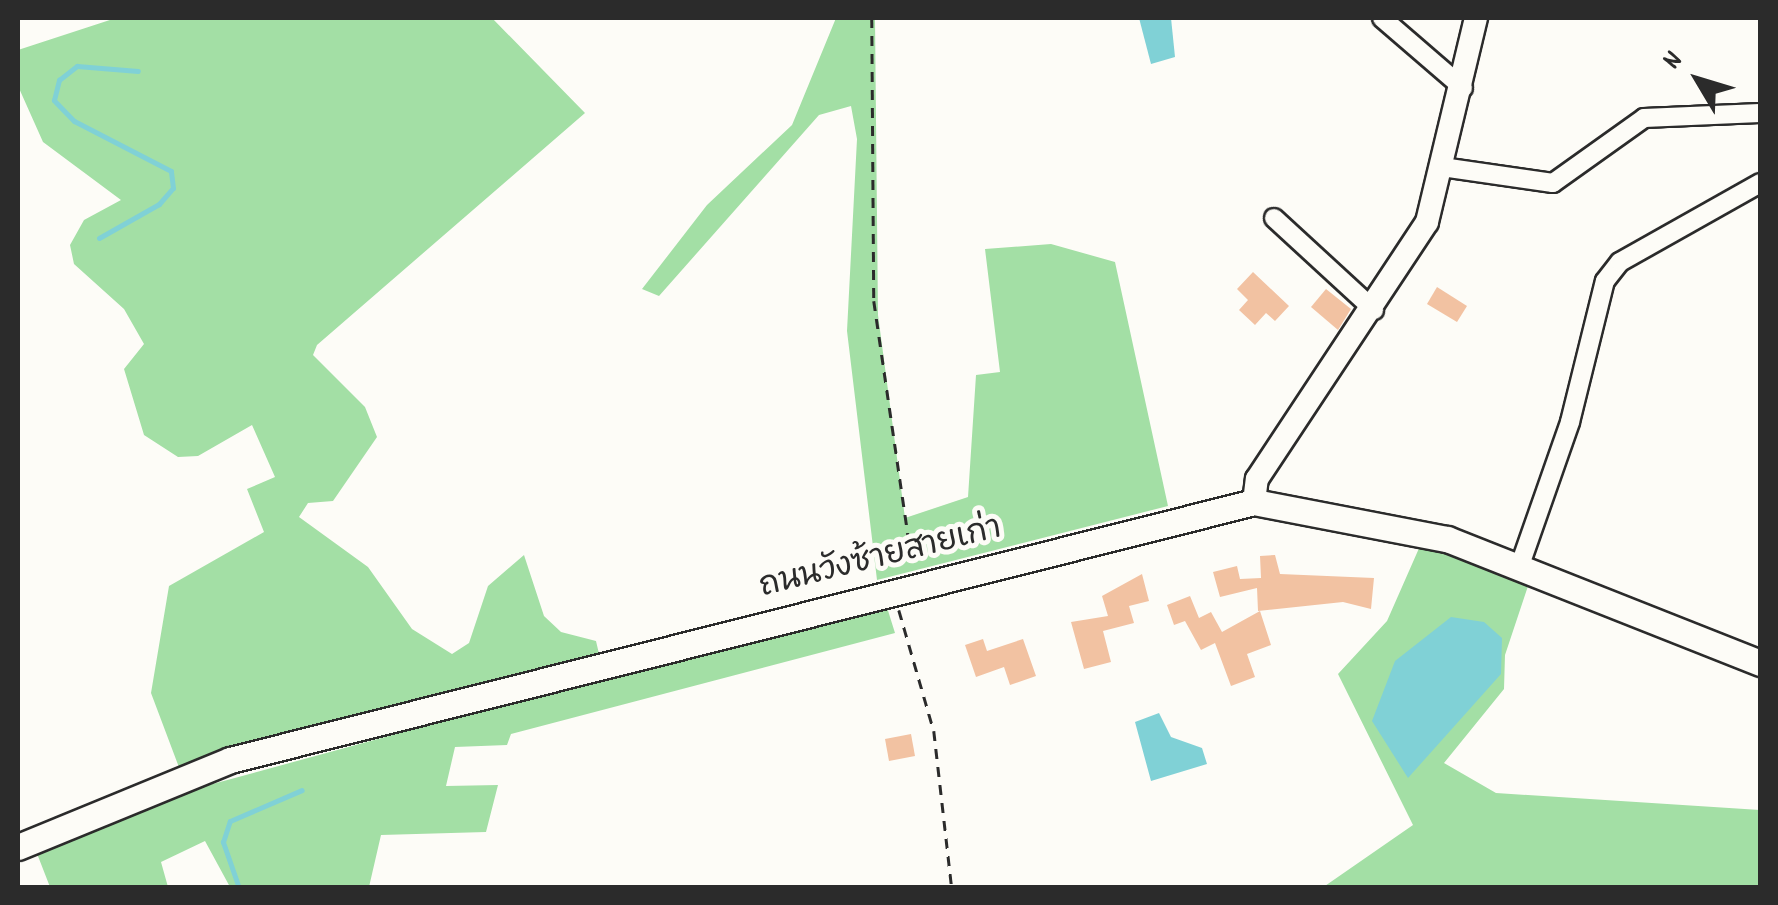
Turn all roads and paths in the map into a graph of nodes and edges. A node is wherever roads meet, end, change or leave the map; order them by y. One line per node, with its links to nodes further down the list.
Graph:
1 (872, 18): 12 (path)
2 (1382, 18): 4 (street)
3 (1476, 18): 4 (street)
4 (1463, 88): 6 (street)
5 (1760, 112): 6 (street)
6 (1442, 168): 9 (street)
7 (1760, 184): 11 (street)
8 (1274, 218): 9 (street)
9 (1374, 310): 10 (street)
10 (1254, 502): 11 (main road, ถนนวังซ้ายสายเก่า); 12 (main road, ถนนวังซ้ายสายเก่า)
11 (1520, 565): 13 (main road, ถนนวังซ้ายสายเก่า)
12 (905, 587): 14 (main road, ถนนวังซ้ายสายเก่า); 15 (path)
13 (1760, 663)
14 (18, 847)
15 (952, 888)

